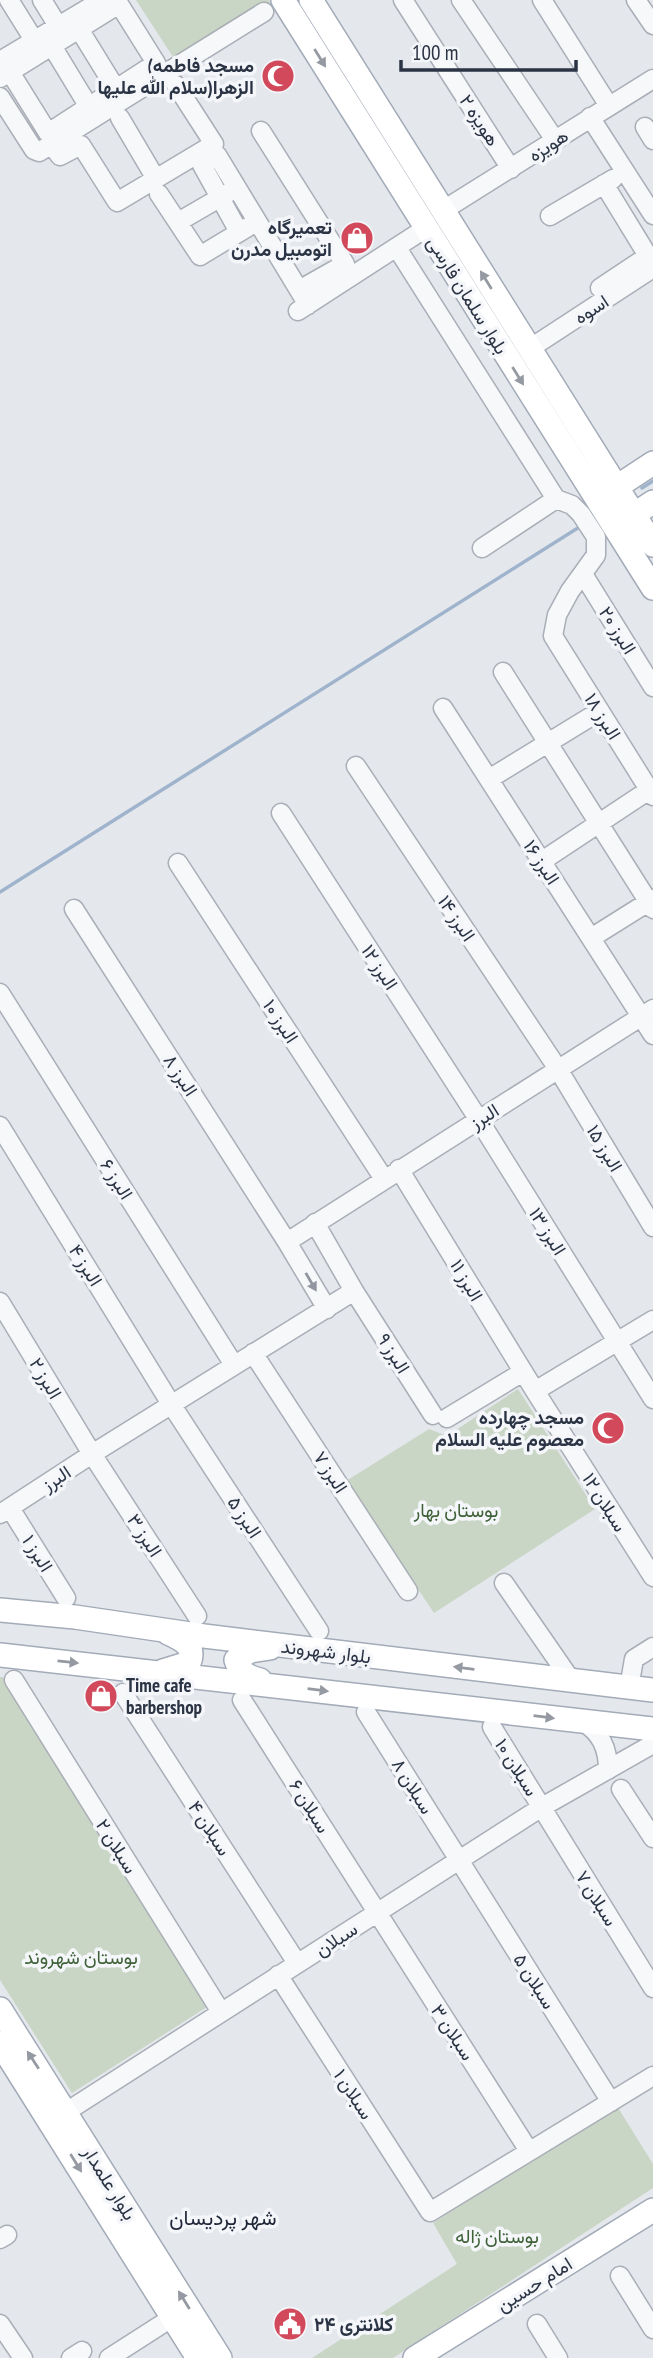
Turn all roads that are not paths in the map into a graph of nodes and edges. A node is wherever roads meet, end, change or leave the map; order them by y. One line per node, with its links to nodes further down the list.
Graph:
1 (9, 0): 13 (street)
2 (42, 0): 11 (street)
3 (311, 0): 33 (main road, بلوار سلمان فارسی)
4 (402, 0): 27 (street, هویزه ۲)
5 (461, 0): 25 (street)
6 (542, 0): 20 (street)
7 (636, 0): 10 (street)
8 (98, 1): 11 (street)
9 (274, 6): 26 (street); 38 (main road, بلوار سلمان فارسی, one-way to 38)
10 (653, 25)
11 (58, 26): 13 (street)
12 (79, 29): 14 (street); 18 (street); 18 (street)
13 (34, 40): 15 (street)
14 (52, 46): 15 (street); 21 (street)
15 (3, 70): 21 (street)
16 (653, 79): 20 (street, هویزه)
17 (176, 85): 30 (street)
18 (116, 89): 21 (street)
19 (0, 97): 26 (street)
20 (609, 106): 22 (street, هویزه)
21 (89, 107)
22 (590, 117): 25 (street, هویزه); 28 (street)
23 (120, 118): 30 (street)
24 (261, 131): 43 (street)
25 (555, 140): 27 (street, هویزه)
26 (51, 144): 30 (street)
27 (511, 169): 33 (street, هویزه)
28 (625, 172): 29 (street); 34 (street)
29 (604, 184): 35 (street); 42 (street)
30 (158, 186): 37 (street)
31 (237, 187): 32 (street); 32 (street); 36 (street)
32 (220, 198): 37 (street); 39 (street)
33 (442, 211): 44 (main road, بلوار سلمان فارسی, one-way to 33)
34 (652, 211)
35 (550, 216)
36 (257, 221): 39 (street); 43 (street)
37 (178, 222): 39 (street)
38 (426, 228): 40 (street); 46 (main road, بلوار سلمان فارسی, one-way to 46)
39 (239, 232)
40 (397, 248): 43 (street); 49 (street)
41 (653, 268): 44 (street, اسوه)
42 (600, 288)
43 (302, 302)
44 (529, 349): 45 (main road, بلوار سلمان فارسی)
45 (586, 441): 46 (main road); 48 (main road, بلوار سلمان فارسی)
46 (567, 454): 50 (main road, بلوار سلمان فارسی)
47 (653, 463): 48 (main road)
48 (616, 487): 50 (main road); 52 (main road, بلوار سلمان فارسی)
49 (556, 499): 54 (street); 55 (street)
50 (597, 501): 52 (main road, بلوار سلمان فارسی)
51 (653, 502): 52 (main road)
52 (624, 521): 53 (main road, بلوار سلمان فارسی); 56 (main road, بلوار سلمان فارسی)
53 (653, 545)
54 (482, 548)
55 (583, 574): 58 (street, البرز ۲۰); 60 (street, البرز ۱۸)
56 (651, 580)
57 (503, 672): 61 (street)
58 (653, 687)
59 (443, 708): 63 (street, البرز ۱۶)
60 (600, 711): 61 (street); 64 (street, البرز ۱۸)
61 (548, 743): 63 (street); 66 (street)
62 (356, 766): 75 (street, البرز ۱۴)
63 (489, 779): 67 (street, البرز ۱۶)
64 (651, 793): 66 (street)
65 (281, 813): 76 (street, البرز ۱۲)
66 (599, 824): 67 (street); 69 (street)
67 (542, 861): 71 (street, البرز ۱۶)
68 (178, 863): 78 (street, البرز ۱۰)
69 (651, 904): 71 (street)
70 (74, 909): 81 (street, البرز ۸)
71 (591, 938): 73 (street, البرز ۱۶)
72 (0, 993): 88 (street, البرز ۶)
73 (647, 1012): 74 (street, البرز ۱۶); 75 (street, البرز)
74 (653, 1035)
75 (558, 1069): 76 (street, البرز); 80 (street, البرز ۱۵)
76 (479, 1120): 78 (street, البرز); 86 (street, البرز ۱۳)
77 (0, 1126): 92 (street, البرز ۴)
78 (392, 1174): 79 (street, البرز); 89 (street, البرز ۱۱)
79 (315, 1223): 81 (street, البرز); 82 (street)
80 (653, 1227)
81 (287, 1241): 84 (street, one-way to 84)
82 (355, 1291): 84 (street, البرز); 89 (street, البرز ۹)
83 (0, 1302): 93 (street, البرز ۲)
84 (327, 1309): 87 (street, البرز)
85 (653, 1320): 86 (street)
86 (617, 1342): 90 (street); 91 (street, البرز ۱۳)
87 (253, 1353): 88 (street, البرز); 97 (street, البرز ۷)
88 (234, 1365): 92 (street, البرز)
89 (523, 1373): 90 (street, البرز ۱۱)
90 (535, 1391): 95 (street, سبلان ۱۲)
91 (653, 1399)
92 (171, 1405): 93 (street, البرز); 102 (street, البرز ۵)
93 (92, 1454): 94 (street, البرز); 100 (street, البرز ۳)
94 (5, 1511): 98 (street, البرز ۱)
95 (653, 1577)
96 (504, 1583): 108 (street)
97 (408, 1591)
98 (66, 1598)
99 (0, 1610): 101 (main road, بلوار شهروند)
100 (197, 1616)
101 (161, 1630): 103 (main road, بلوار شهروند); 106 (main road)
102 (318, 1630)
103 (290, 1647): 108 (main road, بلوار شهروند, one-way to 103); 109 (main road)
104 (653, 1647): 110 (street)
105 (0, 1655): 106 (main road, بلوار شهروند, one-way to 106)
106 (156, 1672): 109 (main road, بلوار شهروند)
107 (14, 1680): 128 (street, سبلان ۲)
108 (570, 1680): 110 (main road, بلوار شهروند)
109 (274, 1684): 115 (main road, بلوار شهروند, one-way to 115)
110 (629, 1688): 111 (main road, بلوار شهروند)
111 (653, 1690)
112 (123, 1693): 124 (street, سبلان ۴)
113 (242, 1700): 123 (street, سبلان ۶)
114 (366, 1712): 122 (street, سبلان ۸)
115 (582, 1721): 117 (main road, بلوار شهروند); 118 (street)
116 (492, 1727): 120 (street, سبلان ۱۰)
117 (651, 1746): 118 (street, سبلان)
118 (608, 1770): 120 (street, سبلان)
119 (621, 1789): 121 (street)
120 (542, 1807): 122 (street, سبلان); 126 (street, سبلان ۷)
121 (653, 1838)
122 (460, 1860): 123 (street, سبلان); 131 (street, سبلان ۵)
123 (377, 1912): 124 (street, سبلان); 133 (street, سبلان ۳)
124 (297, 1964): 125 (street, سبلان)
125 (278, 1976): 128 (street, سبلان); 133 (street, سبلان ۱)
126 (653, 1988)
127 (0, 2009): 132 (main road, بلوار علمدار, one-way to 127)
128 (221, 2012): 132 (street, سبلان)
129 (0, 2043): 132 (main road, بلوار علمدار)
130 (653, 2076): 131 (street)
131 (611, 2102): 133 (street)
132 (58, 2117): 136 (main road, بلوار علمدار, one-way to 136); 144 (main road, بلوار علمدار, one-way to 132)
133 (529, 2151)
134 (653, 2210): 140 (main road, امام حسین)
135 (620, 2276): 139 (street)
136 (173, 2317): 142 (street); 143 (main road, بلوار علمدار)
137 (0, 2324): 141 (street)
138 (537, 2324): 145 (street)
139 (653, 2329)
140 (422, 2356)
141 (23, 2358)
142 (109, 2358)
143 (198, 2358)
144 (220, 2358)
145 (558, 2358)

